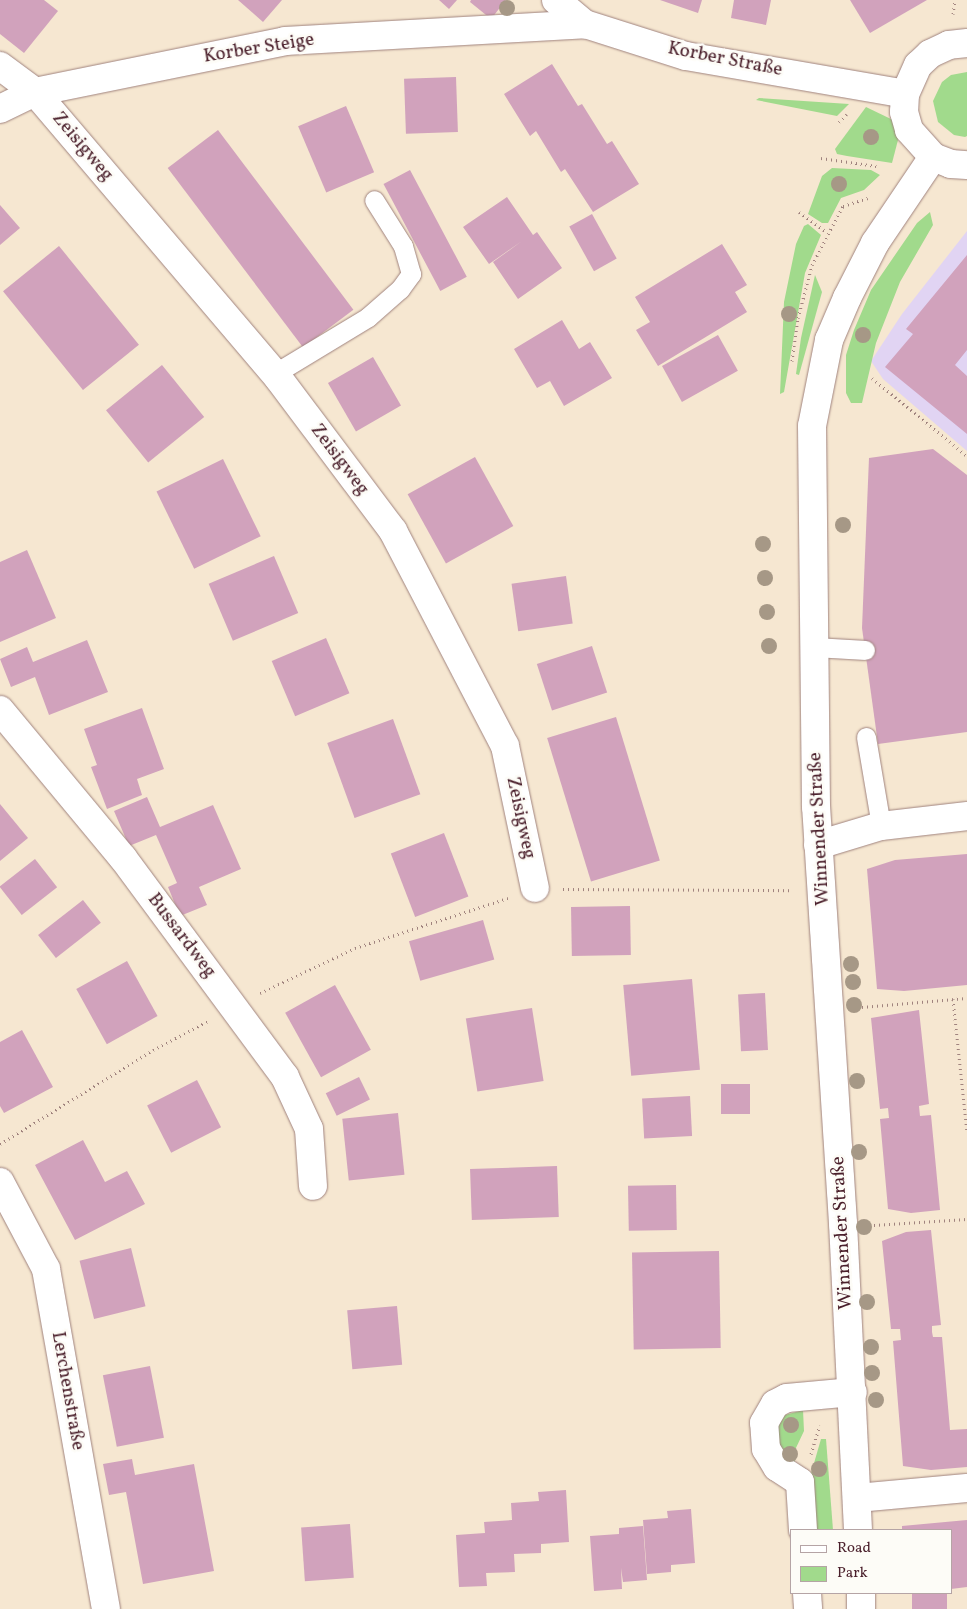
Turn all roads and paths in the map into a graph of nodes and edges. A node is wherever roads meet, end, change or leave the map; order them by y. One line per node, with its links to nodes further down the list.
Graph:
1 (556, 0): 4 (street, Korber Straße)
2 (955, 0): 3 (path)
3 (956, 6)
4 (585, 24): 7 (street, Korber Steige); 8 (street, Korber Straße)
5 (967, 43): 8 (street)
6 (0, 66): 7 (street, Zeisigweg)
7 (35, 92): 9 (street, Korber Steige); 17 (street, Zeisigweg)
8 (905, 94): 10 (street)
9 (0, 109)
10 (933, 157): 12 (street); 20 (street, Winnender Straße)
11 (821, 158): 13 (path)
12 (967, 165)
13 (876, 166)
14 (374, 200): 17 (lane)
15 (798, 212): 16 (path)
16 (827, 232)
17 (274, 374): 27 (street, Zeisigweg)
18 (872, 378): 19 (path)
19 (967, 456)
20 (815, 647): 21 (lane); 26 (street, Winnender Straße)
21 (865, 650)
22 (0, 710): 38 (street, Bussardweg)
23 (866, 737): 25 (lane)
24 (967, 816): 25 (street)
25 (880, 826): 26 (street)
26 (818, 845): 41 (street, Winnender Straße)
27 (534, 888): 28 (path); 29 (path)
28 (795, 890)
29 (252, 996)
30 (967, 998): 31 (path)
31 (953, 999): 32 (path); 34 (path)
32 (862, 1007)
33 (181, 1034): 36 (path)
34 (966, 1107): 35 (path)
35 (967, 1133)
36 (0, 1144)
37 (0, 1182): 50 (street, Lerchenstraße)
38 (313, 1186)
39 (967, 1219): 40 (path)
40 (874, 1225)
41 (853, 1392): 43 (street); 45 (street, Winnender Straße)
42 (820, 1416): 43 (path)
43 (800, 1482): 46 (street)
44 (967, 1488): 45 (street)
45 (857, 1498): 47 (street, Winnender Straße)
46 (804, 1529)
47 (858, 1529)
48 (807, 1594): 51 (street)
49 (861, 1594): 52 (street)
50 (106, 1609)
51 (808, 1609)
52 (861, 1609)

